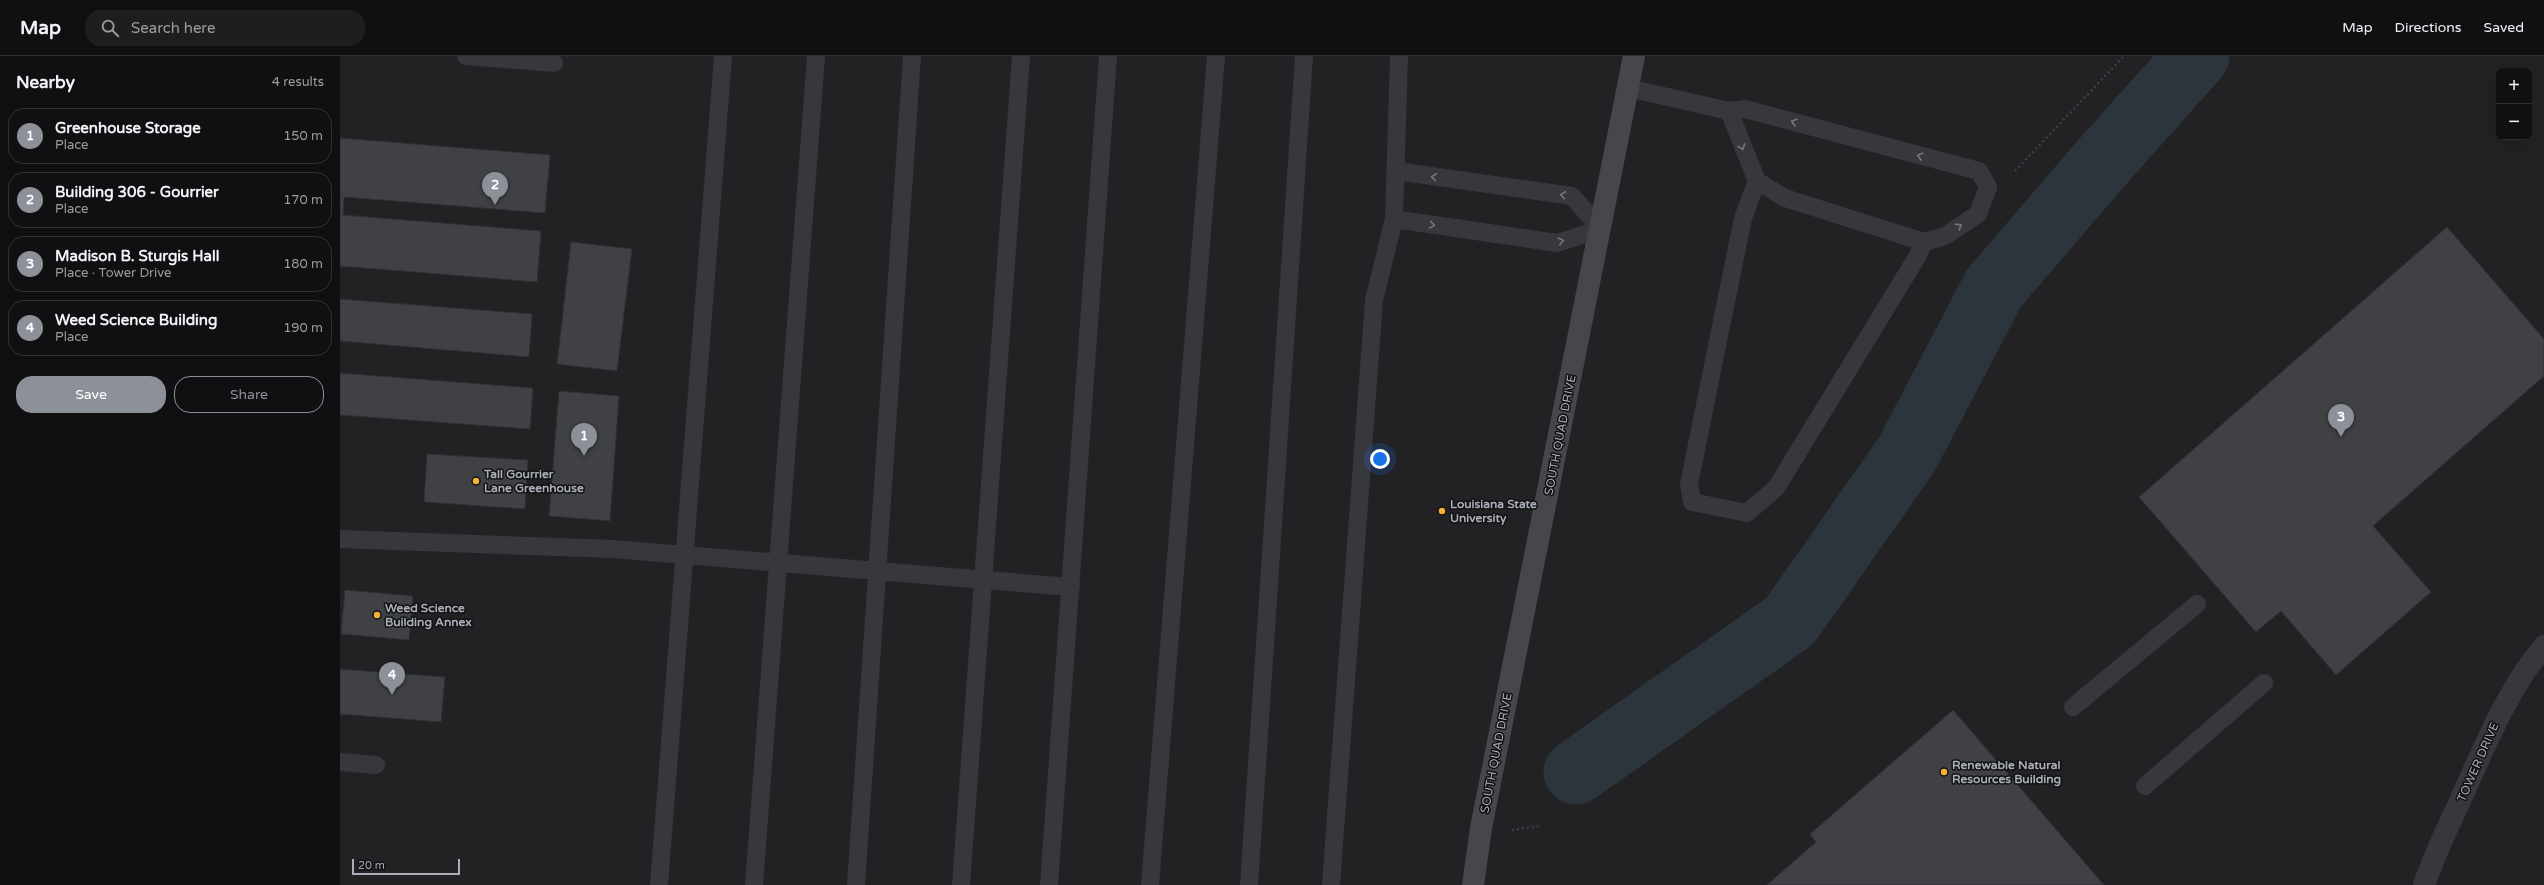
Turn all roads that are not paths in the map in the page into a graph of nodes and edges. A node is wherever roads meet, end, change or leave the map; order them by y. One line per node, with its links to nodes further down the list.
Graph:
1 (466, 56): 11 (lane)
2 (724, 56): 20 (lane)
3 (816, 56): 21 (lane)
4 (912, 56): 22 (lane)
5 (1021, 56): 23 (lane)
6 (1108, 56): 24 (lane)
7 (1216, 56): 37 (lane)
8 (1304, 56): 38 (lane)
9 (1399, 56): 14 (lane)
10 (1634, 56): 12 (street, SOUTH QUAD DRIVE)
11 (554, 63)
12 (1628, 88): 13 (lane); 17 (street, SOUTH QUAD DRIVE)
13 (1729, 111): 15 (lane, one-way to 15); 18 (lane, one-way to 13)
14 (1396, 171): 16 (lane); 17 (lane, one-way to 14)
15 (1757, 181): 18 (lane); 18 (lane)
16 (1394, 219): 17 (lane, one-way to 17); 39 (lane)
17 (1600, 229): 40 (street, SOUTH QUAD DRIVE)
18 (1924, 242)
19 (340, 539): 20 (lane)
20 (685, 555): 21 (lane); 32 (lane)
21 (777, 562): 22 (lane); 33 (lane)
22 (879, 571): 23 (lane); 34 (lane)
23 (984, 580): 24 (lane); 35 (lane)
24 (1071, 587): 36 (lane)
25 (2197, 604): 28 (lane)
26 (2544, 646): 41 (street, TOWER DRIVE)
27 (2264, 683): 31 (lane)
28 (2073, 707)
29 (340, 762): 30 (lane)
30 (376, 765)
31 (2145, 786)
32 (659, 885)
33 (754, 885)
34 (856, 885)
35 (961, 885)
36 (1049, 885)
37 (1150, 885)
38 (1249, 885)
39 (1331, 885)
40 (1474, 885)
41 (2424, 885)

